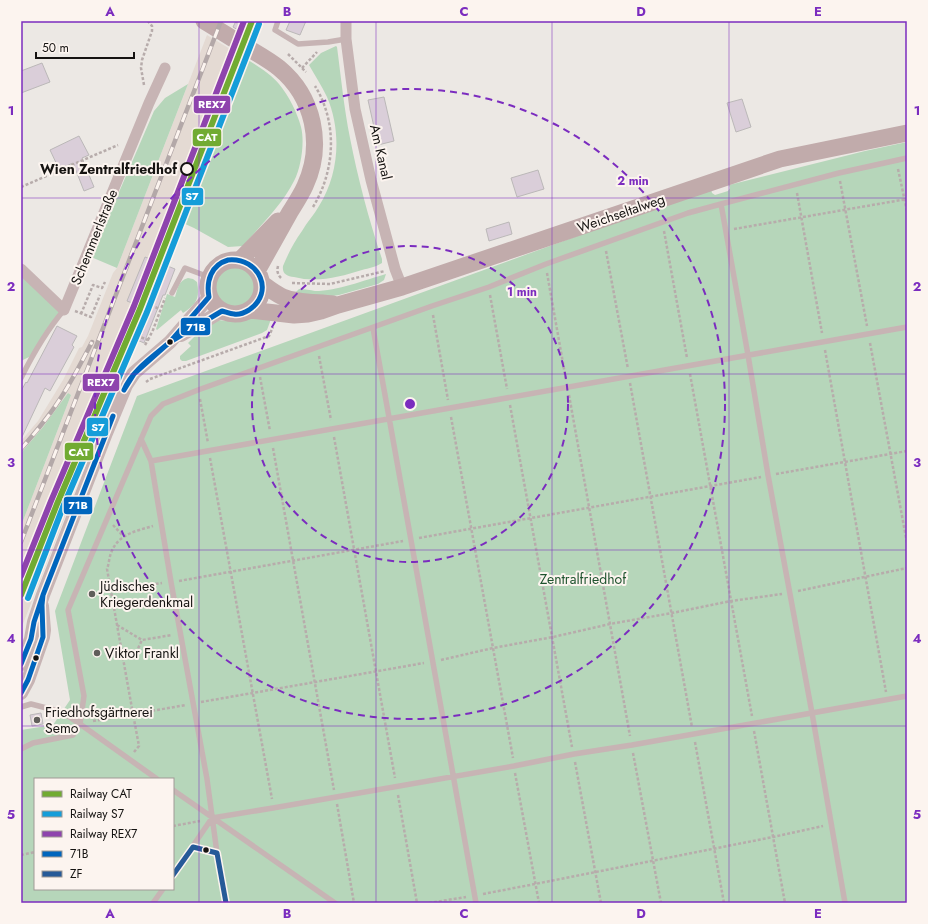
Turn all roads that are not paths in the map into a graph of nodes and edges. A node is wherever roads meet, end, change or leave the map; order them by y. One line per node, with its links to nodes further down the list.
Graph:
1 (204, 21): 8 (main road)
2 (278, 21): 4 (lane)
3 (346, 21): 4 (street, Am Kanal)
4 (346, 39): 14 (street, Am Kanal)
5 (165, 68): 18 (street, Schemmerlstraße)
6 (907, 134): 14 (main road, Weichseltalweg)
7 (907, 158): 9 (lane)
8 (295, 204): 10 (main road); 13 (main road)
9 (721, 204): 22 (lane); 24 (lane)
10 (240, 260): 12 (main road); 13 (main road, Weichseltalweg)
11 (21, 269): 18 (street)
12 (209, 277): 15 (lane); 16 (main road)
13 (260, 277): 17 (main road, Weichseltalweg); 19 (main road)
14 (402, 287): 17 (main road, Weichseltalweg)
15 (172, 293)
16 (209, 297): 20 (main road); 23 (street)
17 (338, 305): 19 (main road, Weichseltalweg)
18 (64, 310): 25 (lane, Schemmerlstraße)
19 (249, 310): 20 (main road, Weichseltalweg)
20 (222, 311): 23 (street)
21 (907, 327): 24 (lane)
22 (373, 328): 26 (lane); 27 (lane)
23 (170, 342): 29 (street)
24 (748, 355): 26 (lane); 34 (lane)
25 (21, 378)
26 (389, 418): 28 (lane); 37 (lane)
27 (141, 439): 28 (lane); 35 (lane)
28 (152, 461): 40 (lane)
29 (42, 600): 30 (street); 31 (street)
30 (21, 664)
31 (21, 693)
32 (907, 696): 34 (lane)
33 (21, 707): 35 (lane)
34 (812, 713): 37 (lane); 49 (lane)
35 (80, 724): 36 (lane); 38 (lane)
36 (21, 749)
37 (453, 777): 40 (lane); 48 (lane)
38 (156, 778)
39 (174, 791): 40 (lane)
40 (212, 818): 41 (lane); 42 (lane); 47 (lane)
41 (193, 847): 42 (lane); 43 (lane)
42 (217, 853): 46 (lane)
43 (174, 874)
44 (162, 890): 45 (lane)
45 (153, 903)
46 (226, 903)
47 (335, 903)
48 (476, 903)
49 (845, 903)

